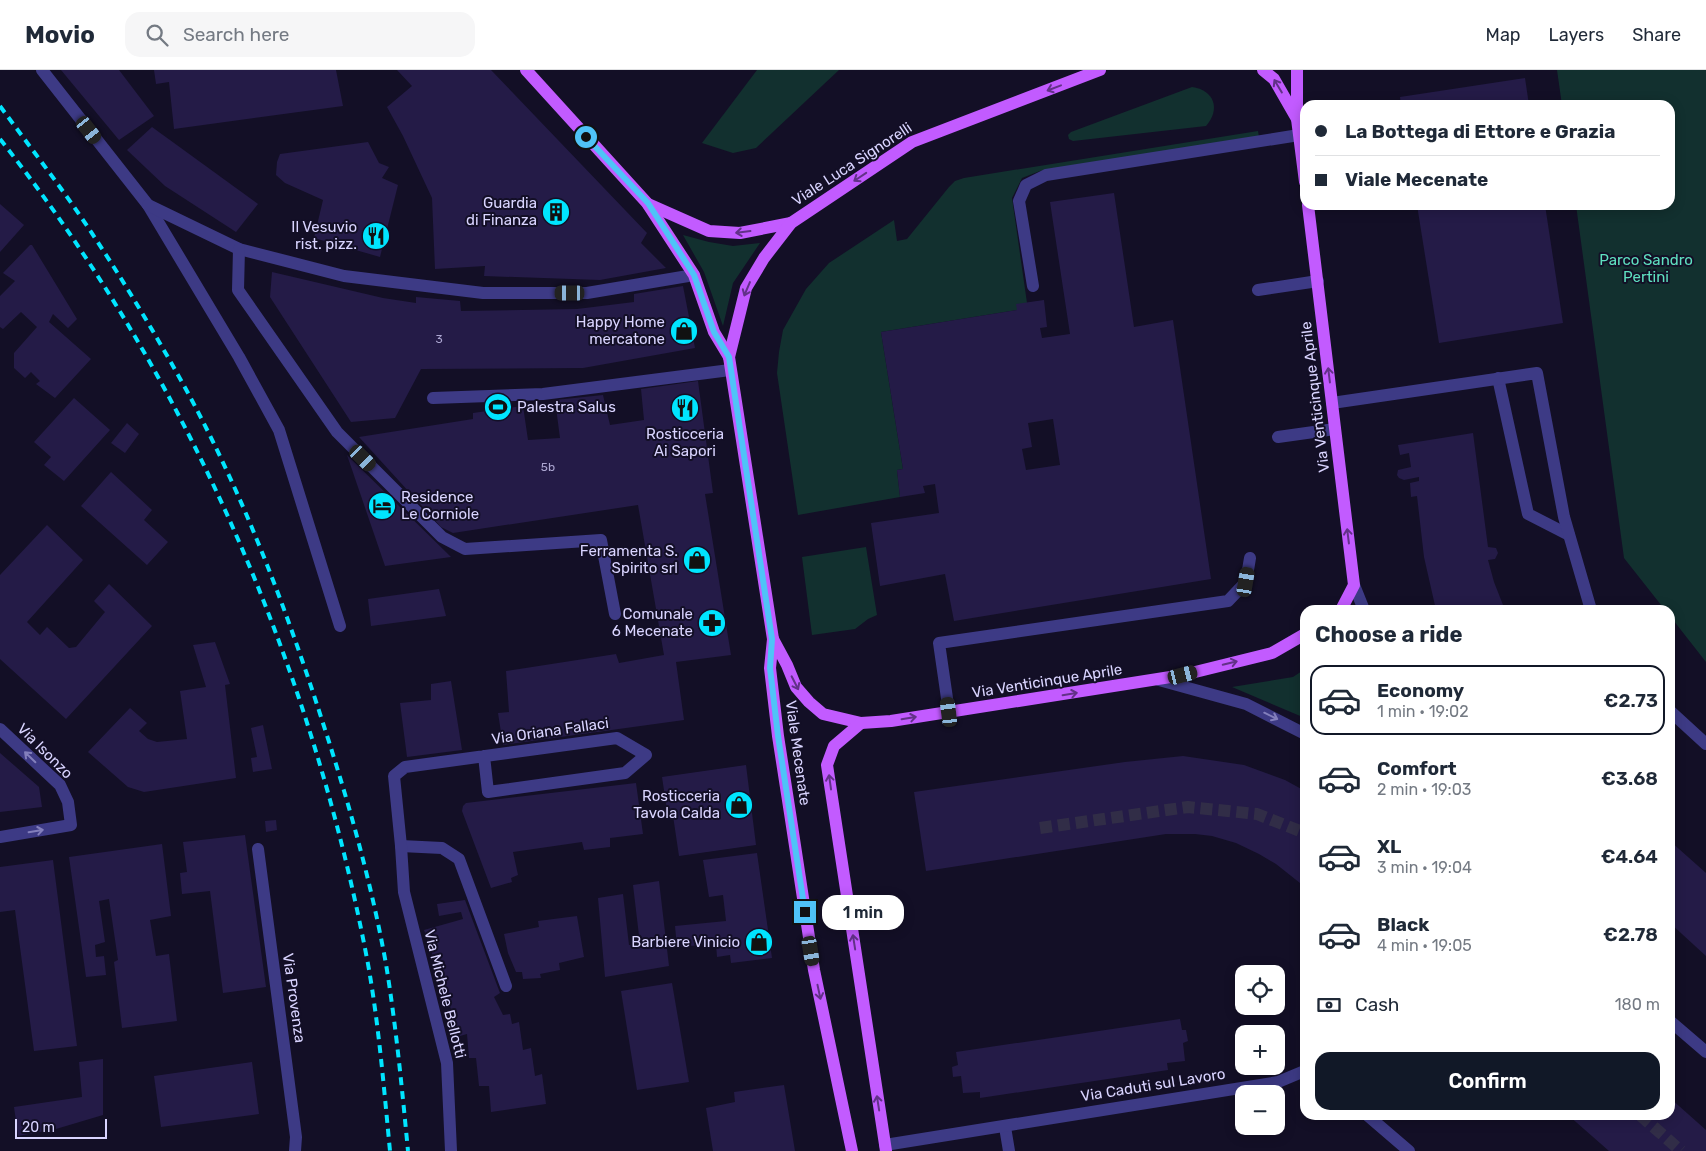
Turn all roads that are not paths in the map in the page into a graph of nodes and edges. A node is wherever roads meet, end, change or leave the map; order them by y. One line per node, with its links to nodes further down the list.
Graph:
1 (42, 70): 10 (street)
2 (526, 70): 9 (main road)
3 (1100, 70): 12 (main road, Viale Luca Signorelli, one-way to 12)
4 (1263, 70): 6 (main road, one-way to 4)
5 (1297, 70): 6 (main road)
6 (1297, 119): 7 (main road)
7 (1299, 135): 8 (main road); 16 (street)
8 (1300, 143)
9 (648, 203): 12 (main road, Viale Luca Signorelli, one-way to 9); 14 (main road)
10 (148, 205): 13 (street); 31 (street)
11 (1309, 210): 15 (main road, Via Venticinque Aprile)
12 (791, 223): 18 (main road, Viale Luca Signorelli, one-way to 18)
13 (239, 249): 14 (street); 30 (street)
14 (694, 275): 18 (main road)
15 (1318, 280): 17 (street); 21 (main road, Via Venticinque Aprile, one-way to 15)
16 (1033, 286)
17 (1258, 290)
18 (730, 364): 20 (street); 33 (main road, Viale Mecenate)
19 (1498, 378): 21 (street); 24 (street); 24 (street)
20 (433, 398)
21 (1332, 402): 22 (main road, Via Venticinque Aprile)
22 (1335, 429): 23 (street); 26 (main road, Via Venticinque Aprile, one-way to 22)
23 (1278, 437)
24 (1569, 535): 29 (street)
25 (1250, 558): 35 (street)
26 (1354, 584): 27 (main road); 28 (street, Via Venticinque Aprile)
27 (1344, 605)
28 (1362, 605)
29 (1590, 605)
30 (615, 614)
31 (340, 626)
32 (1300, 637): 34 (main road, Via Venticinque Aprile, one-way to 32)
33 (772, 639): 37 (main road, Via Venticinque Aprile, one-way to 37); 54 (main road, Viale Mecenate, one-way to 54)
34 (1159, 680): 35 (main road, Via Venticinque Aprile, one-way to 34); 39 (street, Via Venticinque Aprile, one-way to 39)
35 (949, 712): 37 (main road, Via Venticinque Aprile, one-way to 35)
36 (1675, 716): 40 (street)
37 (861, 723): 51 (main road, Viale Mecenate, one-way to 37)
38 (0, 728): 42 (street, Via Isonzo, one-way to 38)
39 (1300, 731)
40 (1706, 744)
41 (484, 756): 41 (street, Via Oriana Fallaci); 43 (street, Via Michele Bellotti)
42 (0, 837)
43 (401, 846): 45 (street); 53 (street, Via Michele Bellotti)
44 (258, 849): 52 (street, Via Provenza)
45 (506, 986)
46 (1675, 1025): 47 (street)
47 (1706, 1052)
48 (1300, 1073): 50 (street, Via Caduti sul Lavoro)
49 (1372, 1120): 56 (street)
50 (1005, 1127): 51 (street, Via Caduti sul Lavoro); 55 (street)
51 (885, 1148)
52 (295, 1151)
53 (451, 1151)
54 (852, 1151)
55 (1009, 1151)
56 (1409, 1151)

